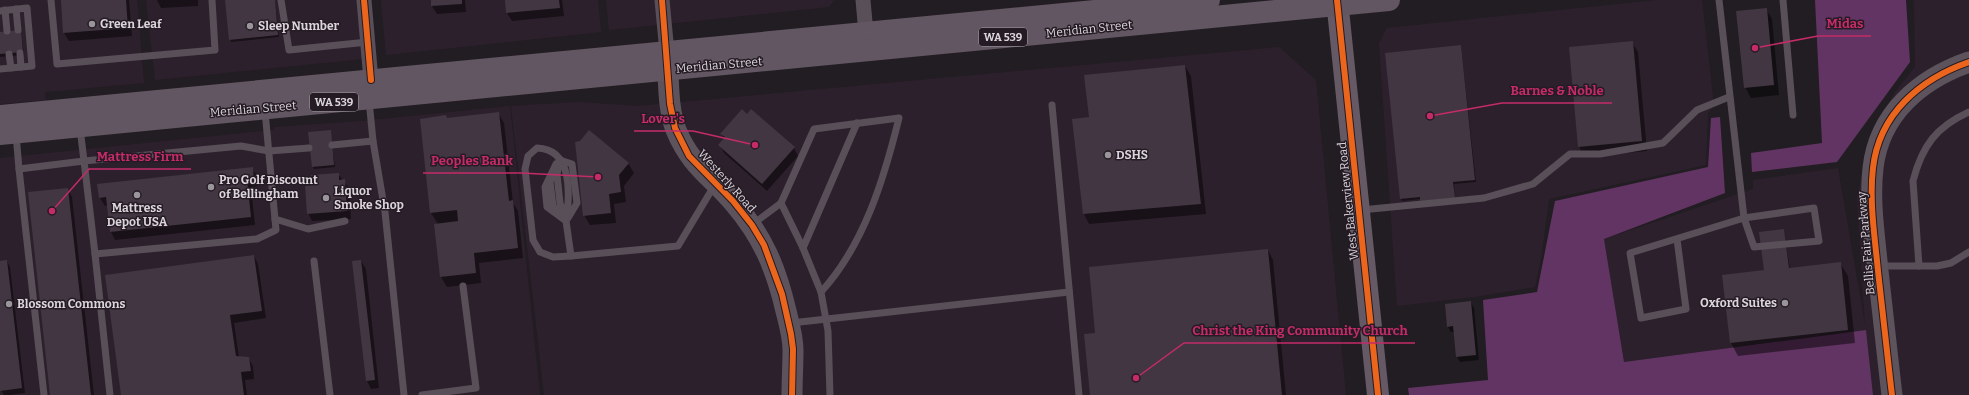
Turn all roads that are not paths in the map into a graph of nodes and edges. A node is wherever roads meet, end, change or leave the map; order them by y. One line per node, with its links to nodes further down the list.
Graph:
1 (51, 0): 2 (lane)
2 (212, 0)
3 (281, 0): 18 (lane)
4 (364, 0): 18 (street)
5 (662, 0): 22 (street, Westerly Road)
6 (863, 0): 17 (street)
7 (1209, 0): 12 (highway, Meridian Street / WA 539)
8 (1389, 0): 11 (highway, Meridian Street / WA 539)
9 (1719, 0): 28 (lane)
10 (1783, 0): 32 (lane)
11 (1338, 3): 21 (highway, Meridian Street / WA 539); 46 (main road, West Bakerview Road)
12 (1099, 5): 17 (highway, Meridian Street / WA 539)
13 (16, 9): 14 (lane); 15 (lane); 24 (lane)
14 (3, 10): 16 (lane)
15 (18, 30)
16 (7, 31)
17 (866, 33): 21 (highway); 22 (highway, Meridian Street / WA 539)
18 (368, 42): 27 (street)
19 (20, 53): 24 (lane)
20 (9, 54): 25 (lane)
21 (796, 58): 22 (highway, Meridian Street / WA 539)
22 (667, 61): 27 (highway, Meridian Street / WA 539); 27 (highway, Meridian Street / WA 539); 44 (street, Westerly Road)
23 (1969, 62): 58 (street, Bellis Fair Parkway)
24 (21, 67): 25 (lane)
25 (11, 68): 26 (lane)
26 (0, 69)
27 (370, 89): 30 (highway, Meridian Street / WA 539); 33 (highway, Meridian Street / WA 539); 37 (lane)
28 (1729, 97): 46 (lane); 47 (lane)
29 (1052, 105): 62 (lane)
30 (264, 108): 35 (highway, Meridian Street / WA 539); 40 (lane)
31 (1969, 112): 59 (lane)
32 (1793, 115)
33 (0, 116)
34 (857, 123): 45 (lane); 53 (lane); 61 (lane)
35 (80, 126): 36 (highway, Meridian Street / WA 539); 42 (lane)
36 (8, 133): 43 (lane)
37 (373, 141): 38 (lane); 68 (lane)
38 (332, 145)
39 (309, 148): 40 (lane)
40 (269, 151): 42 (lane); 48 (lane)
41 (559, 160): 50 (lane); 50 (lane); 50 (lane); 56 (lane)
42 (84, 161): 43 (lane); 55 (lane)
43 (19, 169): 65 (lane)
44 (715, 184): 51 (street, Westerly Road); 56 (lane)
45 (781, 203): 51 (lane); 53 (lane)
46 (1360, 210): 73 (main road, West Bakerview Road)
47 (1744, 218): 47 (lane); 52 (lane)
48 (275, 219): 49 (lane); 55 (lane)
49 (345, 221)
50 (566, 221): 56 (lane)
51 (752, 225): 64 (street, Westerly Road)
52 (1677, 239): 52 (lane)
53 (803, 248): 61 (lane)
54 (1969, 252): 59 (lane)
55 (95, 254): 66 (lane)
56 (571, 256)
57 (314, 261): 67 (lane)
58 (1878, 266): 59 (lane); 74 (street, Bellis Fair Parkway)
59 (1919, 266)
60 (463, 286): 69 (lane)
61 (821, 292): 63 (lane)
62 (1069, 292): 63 (lane); 72 (lane)
63 (827, 318): 64 (lane); 71 (lane)
64 (789, 324): 70 (street, Westerly Road)
65 (44, 395)
66 (110, 395)
67 (330, 395)
68 (404, 395)
69 (422, 395)
70 (792, 395)
71 (830, 395)
72 (1079, 395)
73 (1378, 395)
74 (1892, 395)

